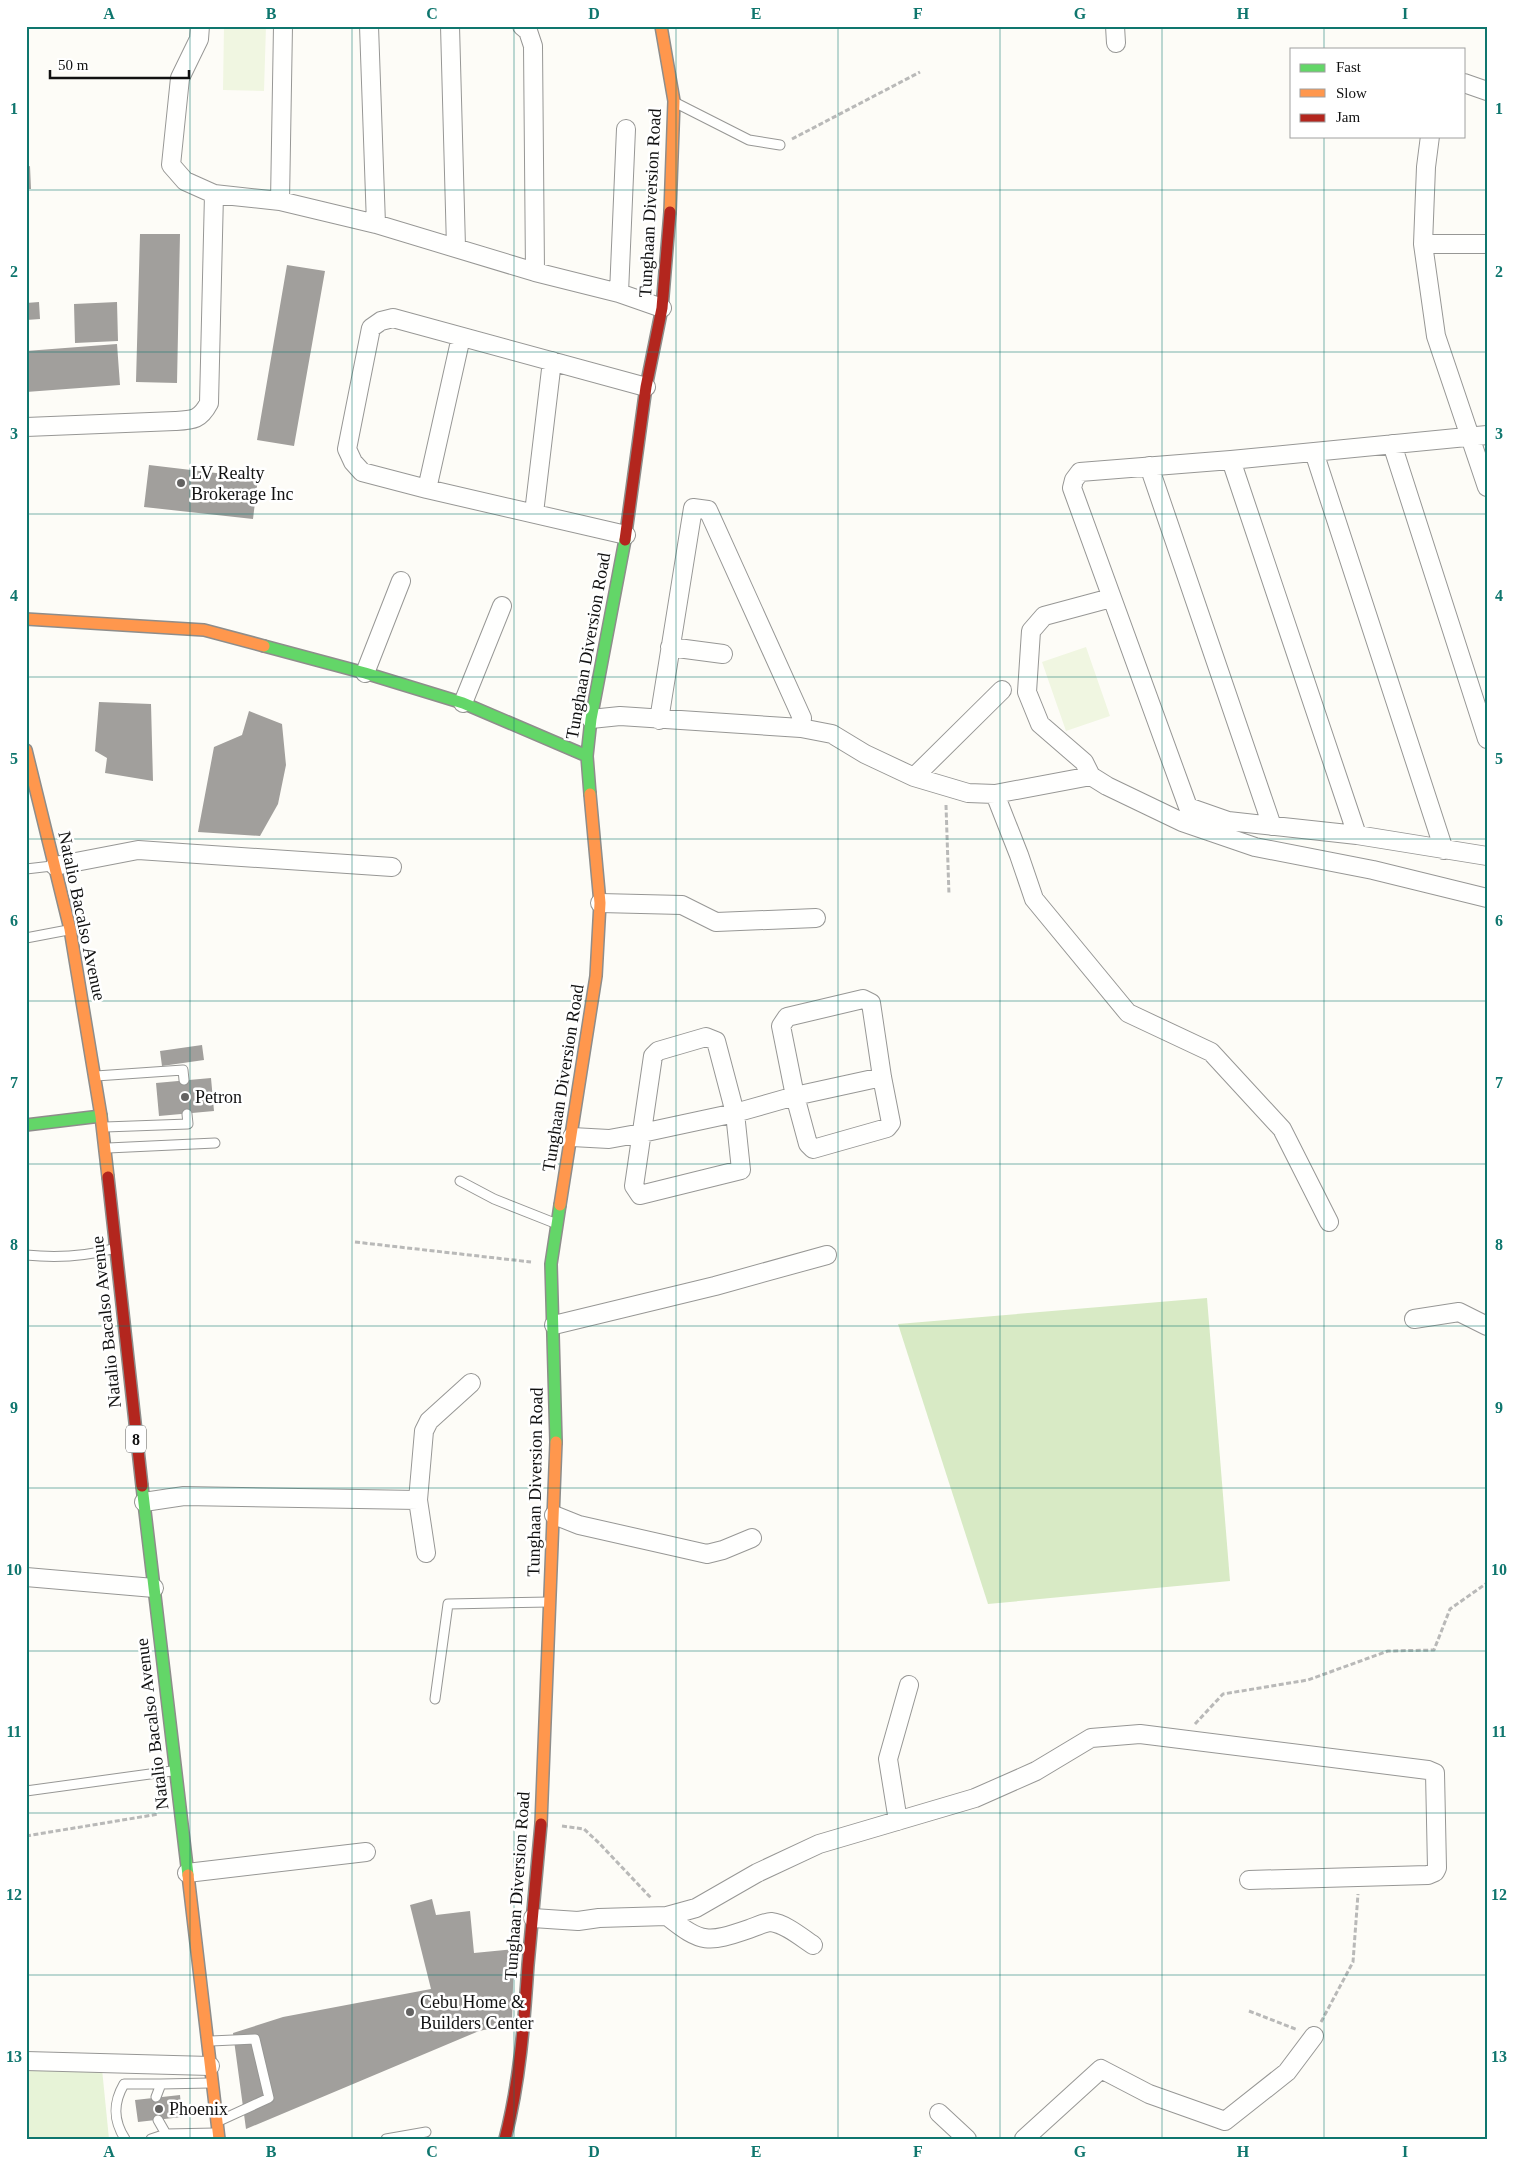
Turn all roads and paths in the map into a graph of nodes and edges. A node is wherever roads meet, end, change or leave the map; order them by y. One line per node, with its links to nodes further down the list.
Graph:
1 (200, 26): 14 (street)
2 (282, 26): 15 (street)
3 (369, 26): 16 (street)
4 (450, 26): 19 (street)
5 (522, 26): 20 (street)
6 (661, 26): 10 (main road, Tunghaan Diversion Road)
7 (920, 72): 13 (path)
8 (1466, 84): 9 (street)
9 (1487, 90)
10 (674, 101): 13 (lane); 22 (main road, Tunghaan Diversion Road)
11 (626, 129): 21 (street)
12 (1430, 138): 17 (street)
13 (780, 145)
14 (214, 194): 15 (street); 26 (street)
15 (280, 202): 16 (street)
16 (376, 224): 19 (street)
17 (1423, 244): 18 (street); 27 (street)
18 (1487, 244)
19 (456, 247): 20 (street)
20 (535, 272): 21 (street)
21 (619, 293): 22 (street)
22 (662, 308): 25 (main road, Tunghaan Diversion Road)
23 (461, 337): 24 (street); 33 (street); 33 (street)
24 (552, 361): 25 (street); 34 (street)
25 (646, 387): 35 (main road, Tunghaan Diversion Road)
26 (26, 427)
27 (1479, 436): 28 (street); 32 (street)
28 (1392, 444): 29 (street); 48 (street)
29 (1314, 452): 30 (street); 57 (street)
30 (1231, 460): 31 (street); 56 (street)
31 (1149, 466): 37 (street); 55 (street)
32 (1487, 487)
33 (427, 489): 34 (street)
34 (534, 513): 35 (street)
35 (626, 535): 45 (main road, Tunghaan Diversion Road)
36 (401, 582): 42 (street)
37 (1111, 598): 51 (street); 55 (street)
38 (502, 606): 44 (street)
39 (26, 619): 42 (main road)
40 (670, 647): 41 (street); 46 (street); 47 (street)
41 (723, 654)
42 (365, 673): 44 (main road)
43 (1002, 690): 52 (street)
44 (463, 703): 50 (main road)
45 (591, 718): 46 (street); 50 (main road, Tunghaan Diversion Road)
46 (659, 720): 47 (street)
47 (801, 728): 52 (street)
48 (1487, 739)
49 (26, 750): 59 (main road, Natalio Bacalso Avenue / 8)
50 (587, 756): 64 (main road, Tunghaan Diversion Road)
51 (1092, 776): 54 (street); 63 (street)
52 (914, 777): 53 (street)
53 (945, 787): 54 (street); 62 (path)
54 (995, 794): 81 (street)
55 (1272, 826): 56 (street)
56 (1357, 835): 57 (street)
57 (1444, 850): 58 (street)
58 (1487, 856)
59 (55, 866): 60 (street); 61 (lane); 66 (main road, Natalio Bacalso Avenue / 8)
60 (392, 867)
61 (26, 869)
62 (949, 896)
63 (1487, 898)
64 (600, 904): 65 (street); 77 (main road, Tunghaan Diversion Road)
65 (816, 918)
66 (70, 930): 67 (lane); 68 (main road, Natalio Bacalso Avenue / 8)
67 (26, 938)
68 (95, 1076): 70 (lane); 74 (main road, Natalio Bacalso Avenue / 8)
69 (882, 1077): 71 (street); 71 (street); 71 (street)
70 (184, 1080)
71 (795, 1096): 72 (street)
72 (735, 1113): 76 (street); 76 (street); 76 (street)
73 (187, 1114): 74 (lane)
74 (102, 1121): 75 (main road); 79 (main road, Natalio Bacalso Avenue / 8)
75 (26, 1125)
76 (642, 1133): 77 (street)
77 (572, 1137): 82 (main road, Tunghaan Diversion Road)
78 (215, 1143): 79 (lane)
79 (104, 1148): 84 (main road, Natalio Bacalso Avenue / 8)
80 (460, 1181): 82 (lane)
81 (1329, 1222)
82 (557, 1224): 87 (main road, Tunghaan Diversion Road)
83 (355, 1242): 87 (path)
84 (115, 1248): 86 (lane); 93 (main road, Natalio Bacalso Avenue / 8)
85 (827, 1254): 89 (street)
86 (26, 1255)
87 (551, 1264): 89 (main road, Tunghaan Diversion Road)
88 (1414, 1319): 90 (street)
89 (554, 1325): 94 (main road, Tunghaan Diversion Road)
90 (1487, 1326)
91 (471, 1383): 92 (street)
92 (418, 1500): 93 (street); 96 (street)
93 (144, 1502): 99 (main road, Natalio Bacalso Avenue / 8)
94 (554, 1515): 95 (street); 100 (main road, Tunghaan Diversion Road)
95 (752, 1538)
96 (426, 1553)
97 (26, 1577): 99 (street)
98 (1487, 1583): 103 (path)
99 (154, 1588): 104 (main road, Natalio Bacalso Avenue / 8)
100 (550, 1602): 102 (lane); 108 (main road, Tunghaan Diversion Road)
101 (909, 1685): 107 (street)
102 (435, 1699)
103 (1181, 1739): 107 (street); 112 (street)
104 (175, 1771): 105 (lane); 106 (main road, Natalio Bacalso Avenue / 8)
105 (26, 1790)
106 (180, 1810): 109 (path); 111 (main road, Natalio Bacalso Avenue / 8)
107 (898, 1821): 114 (street)
108 (541, 1824): 114 (path); 115 (main road, Tunghaan Diversion Road)
109 (26, 1836)
110 (366, 1852): 111 (street)
111 (187, 1873): 119 (main road, Natalio Bacalso Avenue / 8)
112 (1249, 1880)
113 (1358, 1894): 118 (path)
114 (667, 1916): 115 (street); 116 (street)
115 (533, 1918): 133 (main road, Tunghaan Diversion Road)
116 (813, 1944)
117 (1249, 2011): 118 (path)
118 (1314, 2036): 135 (street)
119 (207, 2041): 121 (main road, Natalio Bacalso Avenue / 8); 128 (lane)
120 (26, 2061): 121 (street)
121 (210, 2066): 122 (main road, Natalio Bacalso Avenue / 8)
122 (212, 2083): 123 (lane); 128 (main road, Natalio Bacalso Avenue / 8)
123 (161, 2084): 124 (lane); 130 (lane)
124 (156, 2098)
125 (939, 2114): 134 (street)
126 (158, 2120): 129 (lane)
127 (426, 2132): 132 (lane)
128 (219, 2133): 129 (lane)
129 (166, 2134): 131 (lane)
130 (125, 2139)
131 (151, 2139)
132 (386, 2139)
133 (505, 2139)
134 (967, 2139)
135 (1024, 2139)

